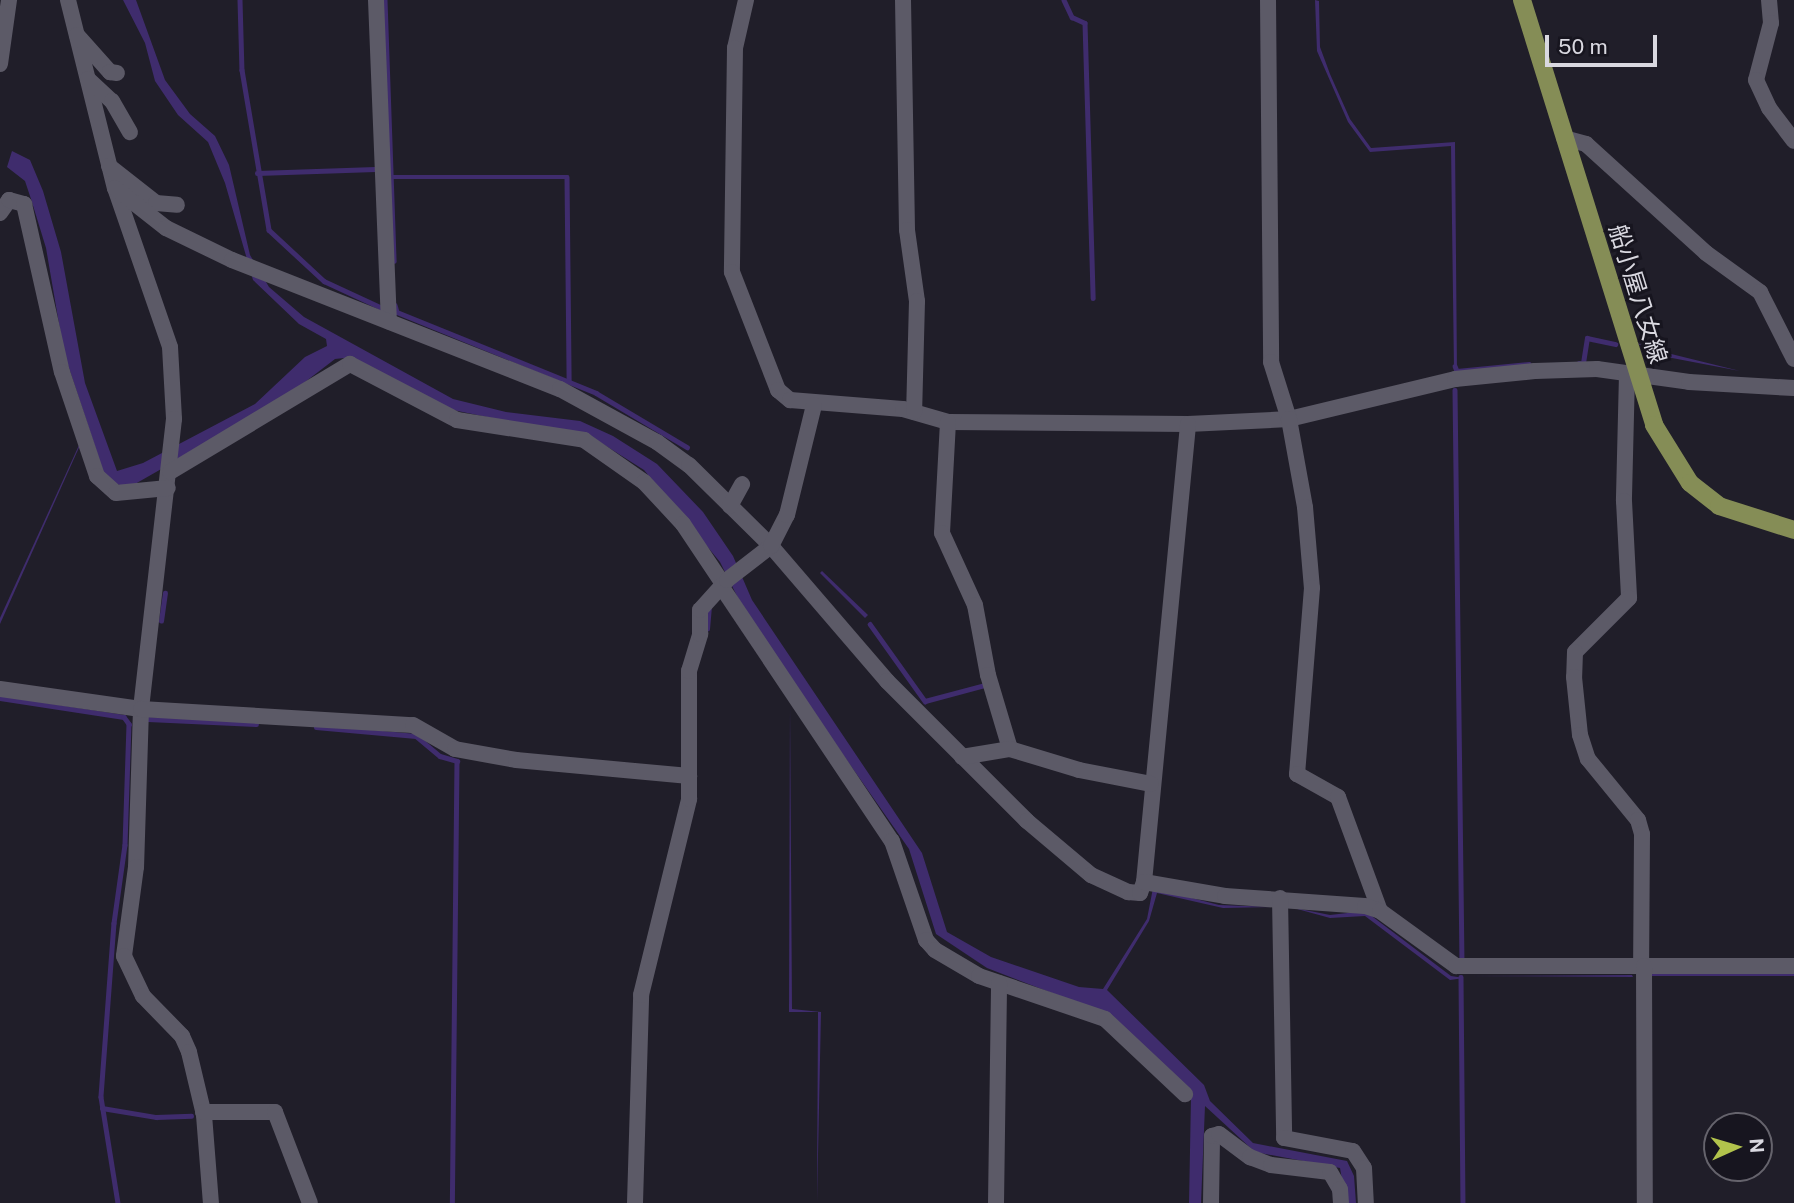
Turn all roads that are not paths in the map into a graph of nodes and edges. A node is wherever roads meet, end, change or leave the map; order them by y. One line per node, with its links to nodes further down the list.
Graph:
1 (9, 0): 10 (street)
2 (68, 0): 9 (street)
3 (376, 0): 20 (street)
4 (746, 0): 24 (street)
5 (903, 0): 25 (street)
6 (1268, 0): 26 (street)
7 (1522, 0): 14 (main road, 船小屋八女線)
8 (1769, 0): 15 (street)
9 (76, 34): 11 (street); 12 (street)
10 (0, 64)
11 (117, 73)
12 (88, 79): 13 (street); 16 (street)
13 (130, 132)
14 (1564, 138): 21 (street); 22 (main road, 船小屋八女線)
15 (1794, 141)
16 (109, 166): 17 (street); 18 (street)
17 (115, 188): 20 (street); 29 (street)
18 (177, 205)
19 (0, 213): 29 (street)
20 (389, 322): 31 (street)
21 (1794, 359)
22 (1632, 375): 23 (street); 26 (street); 32 (main road, 船小屋八女線); 44 (street)
23 (1794, 388)
24 (814, 405): 25 (street); 33 (street)
25 (914, 412): 27 (street)
26 (1289, 419): 28 (street); 43 (street)
27 (948, 422): 28 (street); 37 (street)
28 (1188, 424): 40 (street)
29 (169, 480): 34 (street); 36 (street)
30 (742, 484): 31 (street)
31 (730, 506): 33 (street)
32 (1794, 530)
33 (771, 546): 34 (street); 38 (street)
34 (724, 583): 39 (street); 46 (street)
35 (0, 689): 36 (street)
36 (141, 709): 39 (street); 48 (street)
37 (1010, 749): 38 (street); 40 (street)
38 (962, 757): 41 (street)
39 (689, 776): 51 (street)
40 (1151, 784): 41 (street)
41 (1144, 882): 42 (street)
42 (1280, 898): 43 (street); 55 (street)
43 (1380, 911): 44 (street)
44 (1642, 966): 45 (street); 56 (street)
45 (1794, 966)
46 (999, 983): 47 (street); 52 (street)
47 (1185, 1094)
48 (203, 1112): 49 (street); 50 (street)
49 (211, 1203)
50 (310, 1203)
51 (635, 1203)
52 (996, 1203)
53 (1211, 1203): 54 (street)
54 (1341, 1203)
55 (1366, 1203)
56 (1645, 1203)

